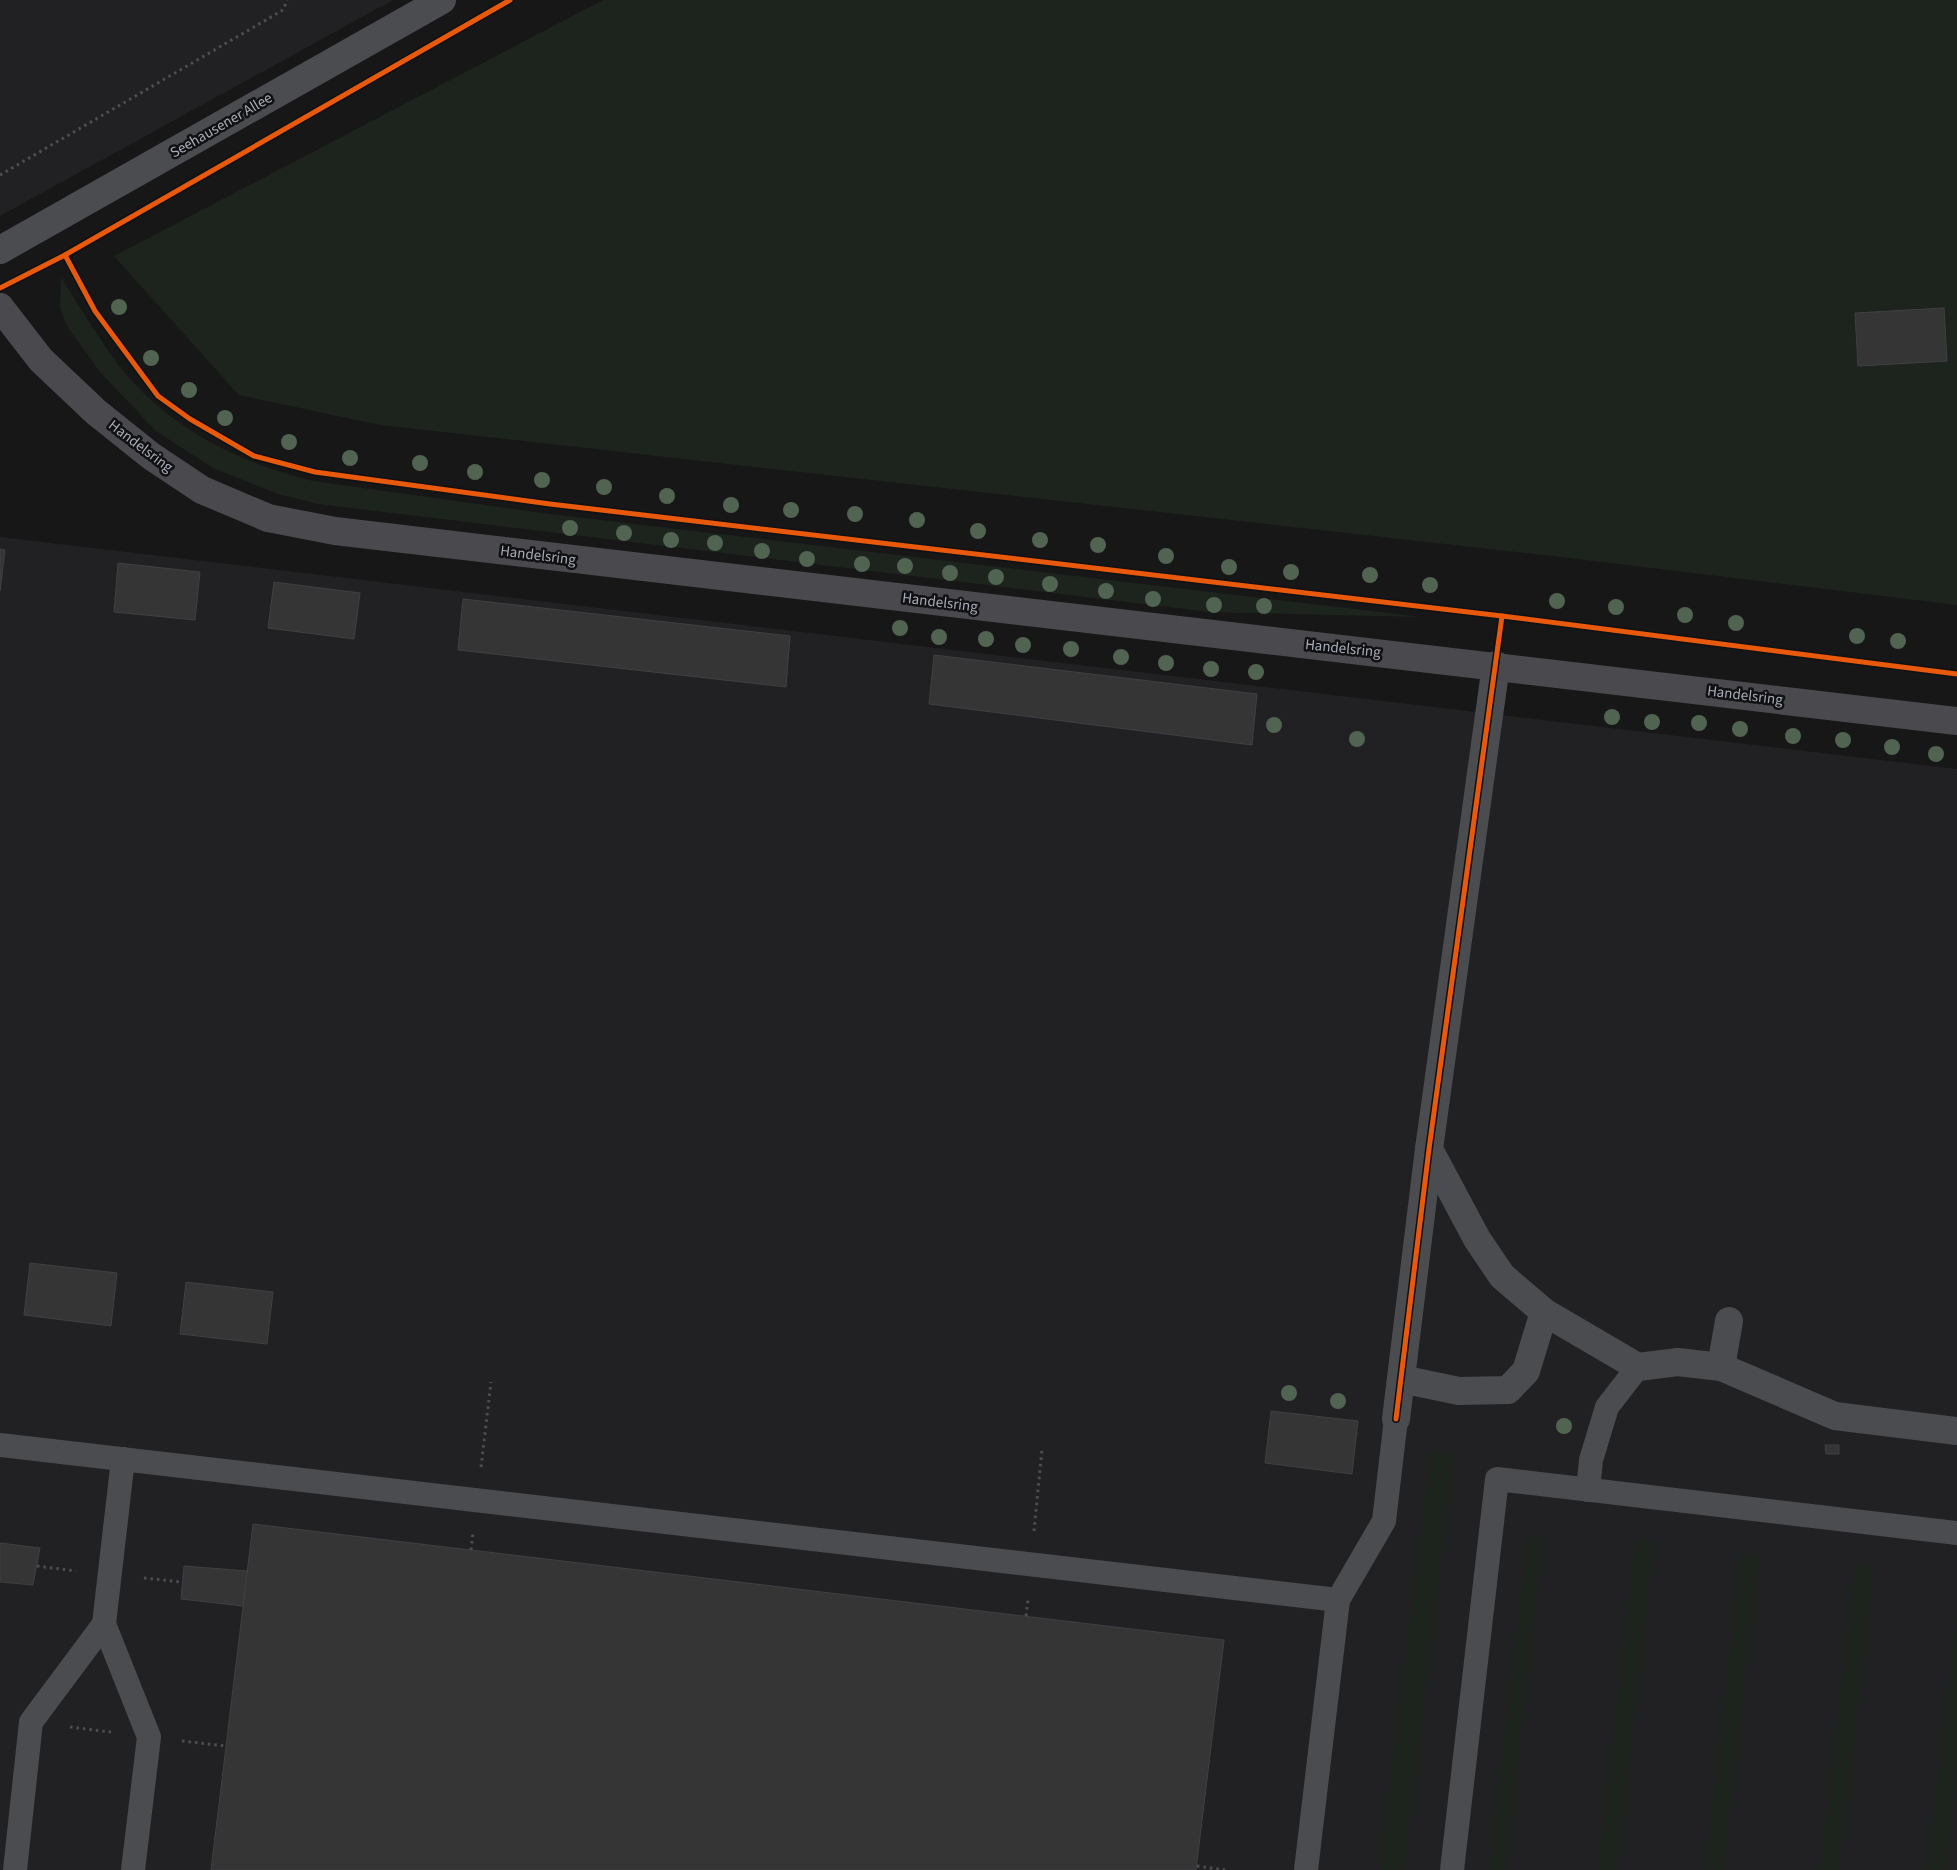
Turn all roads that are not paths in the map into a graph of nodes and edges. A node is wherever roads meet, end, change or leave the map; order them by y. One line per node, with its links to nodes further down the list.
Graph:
1 (442, 0): 2 (street, Seehausener Allee)
2 (0, 250)
3 (0, 307): 4 (main road, Handelsring)
4 (1496, 665): 5 (main road, Handelsring); 6 (street)
5 (1957, 721)
6 (1429, 1149): 7 (street); 11 (street)
7 (1544, 1312): 10 (street); 11 (street)
8 (1729, 1322): 9 (street)
9 (1721, 1366): 10 (street); 13 (street)
10 (1638, 1367): 16 (lane)
11 (1401, 1379): 12 (street)
12 (1396, 1419): 18 (lane)
13 (1957, 1431)
14 (0, 1445): 15 (lane)
15 (123, 1459): 18 (lane); 19 (lane)
16 (1588, 1490): 17 (lane); 23 (lane)
17 (1957, 1533)
18 (1338, 1600): 22 (lane)
19 (104, 1624): 20 (lane); 21 (lane)
20 (15, 1870)
21 (133, 1870)
22 (1306, 1870)
23 (1452, 1870)

